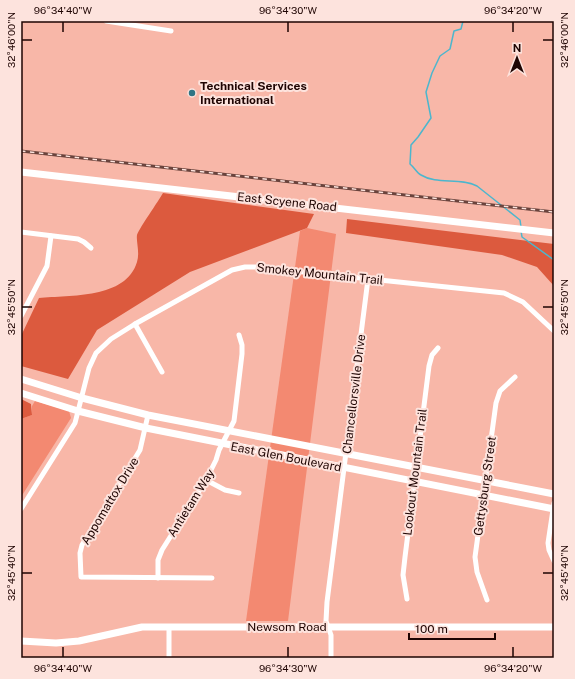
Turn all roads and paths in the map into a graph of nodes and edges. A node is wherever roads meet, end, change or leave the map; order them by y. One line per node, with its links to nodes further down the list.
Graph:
1 (106, 21): 2 (street)
2 (171, 31)
3 (21, 172): 5 (main road, East Scyene Road)
4 (21, 232): 6 (street)
5 (551, 232)
6 (51, 236): 7 (street); 9 (street)
7 (91, 248)
8 (368, 279): 11 (street, Smokey Mountain Trail); 12 (street, Smokey Mountain Trail); 25 (street, Chancellorsville Drive)
9 (23, 309): 10 (street)
10 (21, 316)
11 (135, 324): 15 (street); 19 (street, Smokey Mountain Trail)
12 (554, 330)
13 (239, 336): 23 (street, Antietam Way)
14 (438, 348): 26 (street, Lookout Mountain Trail)
15 (162, 372)
16 (515, 377): 29 (street, Gettysburg Street)
17 (21, 379): 19 (main road, East Glen Boulevard)
18 (21, 393): 20 (main road, East Glen Boulevard)
19 (82, 398): 20 (street, Smokey Mountain Trail); 21 (main road, East Glen Boulevard)
20 (78, 411): 22 (main road, East Glen Boulevard); 35 (street, Smokey Mountain Trail)
21 (148, 415): 22 (street, Appomattox Drive); 23 (main road, East Glen Boulevard)
22 (146, 428): 24 (main road, East Glen Boulevard); 37 (street, Appomattox Drive)
23 (230, 430): 24 (street, Antietam Way); 25 (main road, East Glen Boulevard)
24 (222, 444): 27 (main road, East Glen Boulevard); 28 (street, Antietam Way)
25 (347, 454): 26 (main road, East Glen Boulevard); 27 (street, Chancellorsville Drive)
26 (416, 467): 29 (main road, East Glen Boulevard); 30 (street, Lookout Mountain Trail)
27 (345, 468): 30 (main road, East Glen Boulevard); 42 (street, Chancellorsville Drive)
28 (206, 480): 31 (street); 37 (street, Antietam Way)
29 (486, 480): 32 (main road, East Glen Boulevard); 33 (street, Gettysburg Street)
30 (414, 482): 33 (main road, East Glen Boulevard); 39 (street, Lookout Mountain Trail)
31 (239, 493)
32 (554, 494)
33 (484, 496): 34 (main road, East Glen Boulevard); 40 (street, Gettysburg Street)
34 (554, 507): 36 (street)
35 (21, 509)
36 (554, 561)
37 (158, 578): 38 (street, Appomattox Drive)
38 (212, 578)
39 (407, 599)
40 (487, 600)
41 (169, 627): 42 (main road, Newsom Road); 44 (main road, Newsom Road); 45 (street)
42 (327, 627): 43 (main road, Newsom Road); 46 (street, Chancellorsville Drive)
43 (554, 628)
44 (21, 641)
45 (169, 658)
46 (331, 658)

